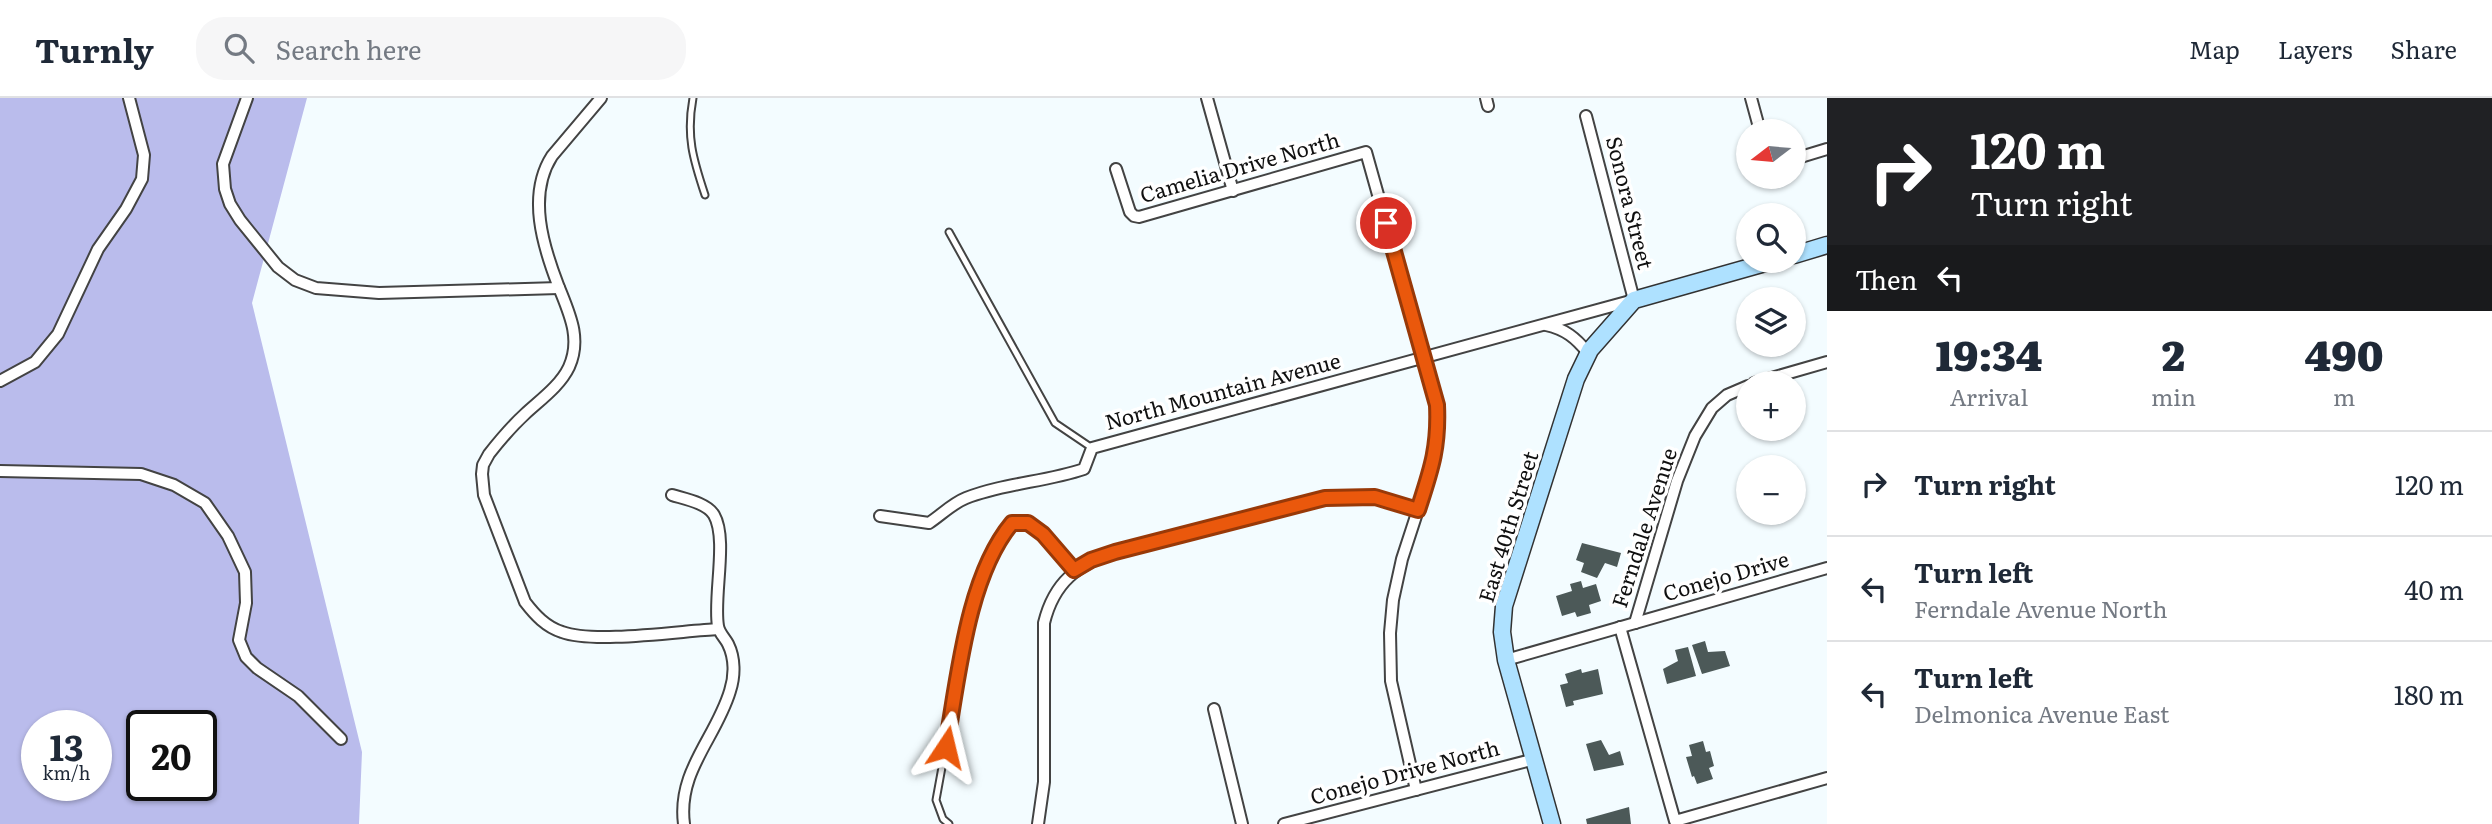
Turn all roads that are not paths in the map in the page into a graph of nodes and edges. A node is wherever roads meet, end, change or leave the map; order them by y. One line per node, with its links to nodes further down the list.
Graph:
1 (128, 98): 25 (street)
2 (247, 98): 18 (street)
3 (601, 98): 18 (street)
4 (694, 98): 13 (lane)
5 (1207, 98): 12 (street)
6 (1751, 98): 8 (street)
7 (1587, 116): 19 (street, Sonora Street)
8 (1757, 119)
9 (1827, 149): 10 (street)
10 (1806, 155)
11 (1116, 169): 12 (street, Camelia Drive North)
12 (1233, 191): 22 (street, Camelia Drive North)
13 (705, 195)
14 (949, 232): 27 (lane)
15 (1827, 246): 16 (main road)
16 (1806, 252)
17 (1736, 271): 19 (main road)
18 (559, 288): 36 (street)
19 (1634, 300): 20 (street, North Mountain Avenue); 21 (main road, East 40th Street)
20 (1543, 324): 21 (street); 22 (street, North Mountain Avenue)
21 (1588, 353): 37 (main road, East 40th Street)
22 (1424, 357): 27 (street, North Mountain Avenue); 30 (street)
23 (1827, 362): 24 (street)
24 (1796, 371)
25 (0, 381)
26 (1736, 391): 34 (street, Ferndale Avenue)
27 (1092, 448): 31 (street, North Mountain Avenue)
28 (0, 471): 39 (street)
29 (672, 495): 36 (street)
30 (1418, 510): 33 (street); 42 (street)
31 (880, 516)
32 (1827, 568): 34 (street, Conejo Drive)
33 (1074, 570): 44 (lane); 45 (street)
34 (1635, 623): 35 (street, Conejo Drive)
35 (1620, 627): 37 (street); 41 (street)
36 (718, 629): 43 (street)
37 (1506, 660): 40 (main road, East 40th Street)
38 (1214, 709): 46 (street)
39 (341, 739)
40 (1535, 759): 42 (street, Conejo Drive North); 48 (main road, East 40th Street)
41 (1827, 778)
42 (1416, 790): 47 (street, Conejo Drive North)
43 (684, 824)
44 (949, 824)
45 (1038, 824)
46 (1242, 824)
47 (1284, 824)
48 (1552, 824)

